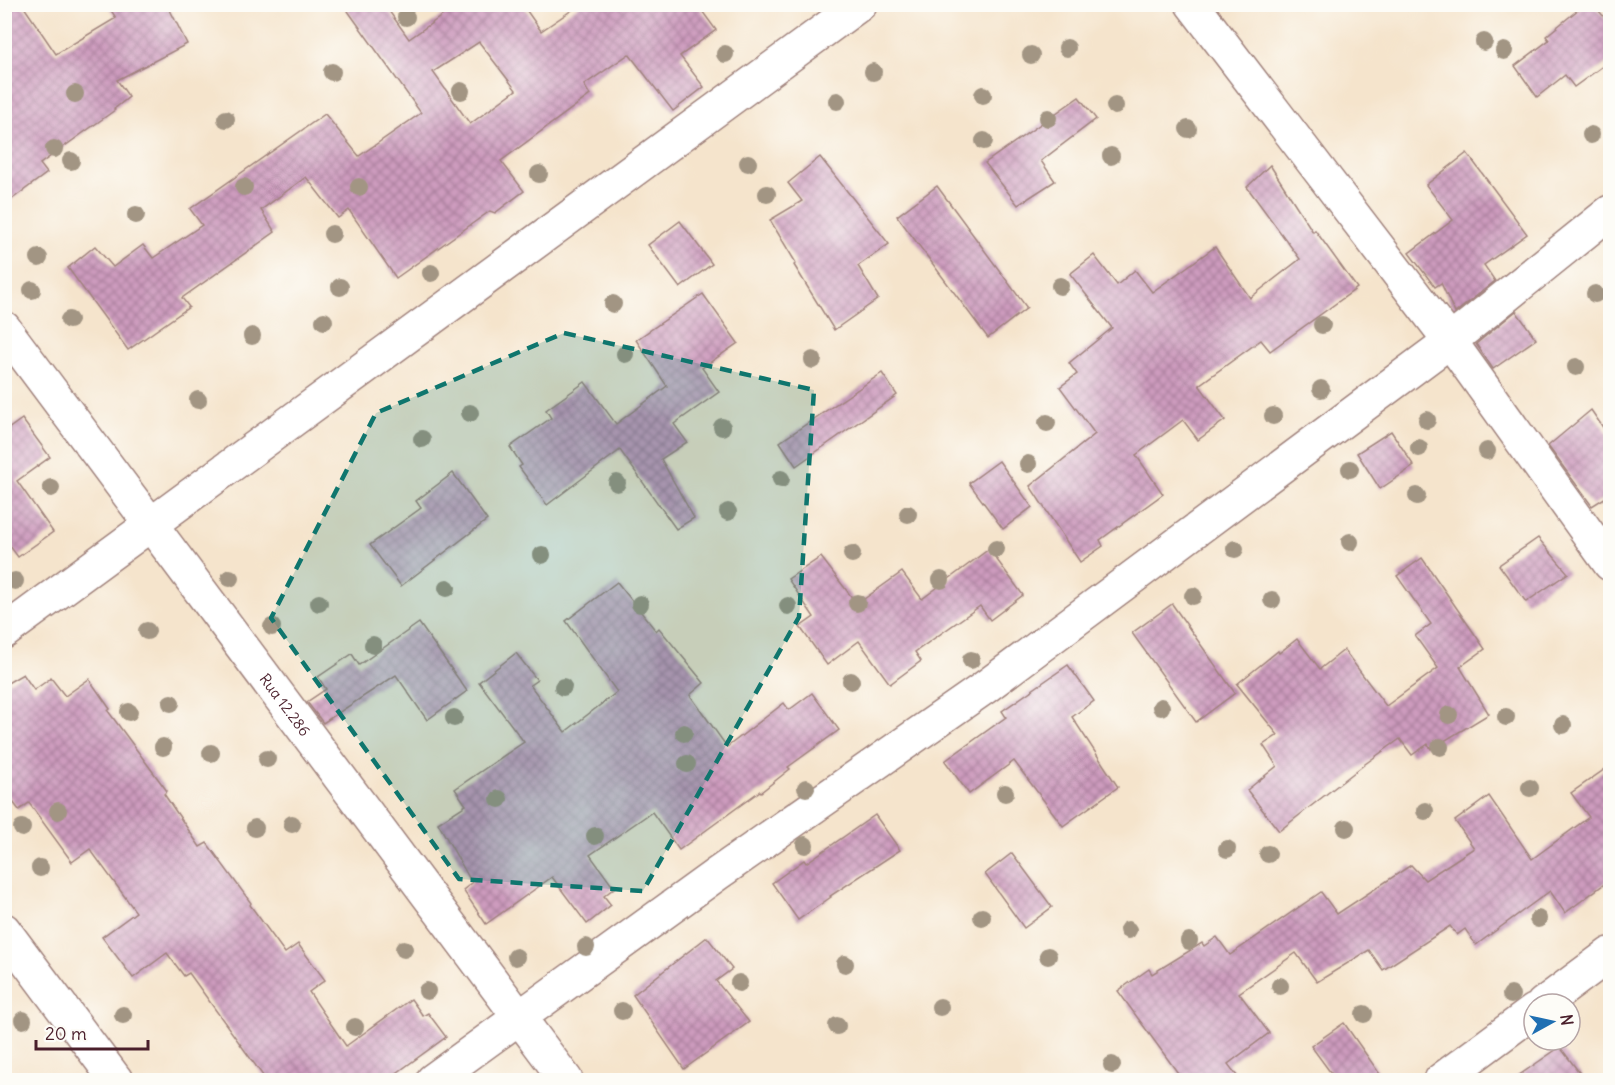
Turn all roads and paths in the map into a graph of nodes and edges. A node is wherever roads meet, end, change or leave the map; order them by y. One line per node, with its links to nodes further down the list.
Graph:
1 (860, 4): 6 (street)
2 (1192, 4): 5 (street)
3 (1611, 212): 5 (street)
4 (4, 328): 6 (street, Rua 12.286)
5 (1450, 341): 7 (street); 12 (street)
6 (152, 524): 8 (street); 12 (street, Rua 12.286)
7 (1611, 564)
8 (4, 632)
9 (4, 930): 14 (street)
10 (1611, 954): 11 (street)
11 (1559, 992)
12 (520, 1018): 15 (street); 16 (street, Rua 12.286)
13 (1522, 1020): 17 (street)
14 (116, 1080)
15 (433, 1080)
16 (566, 1080)
17 (1442, 1080)

